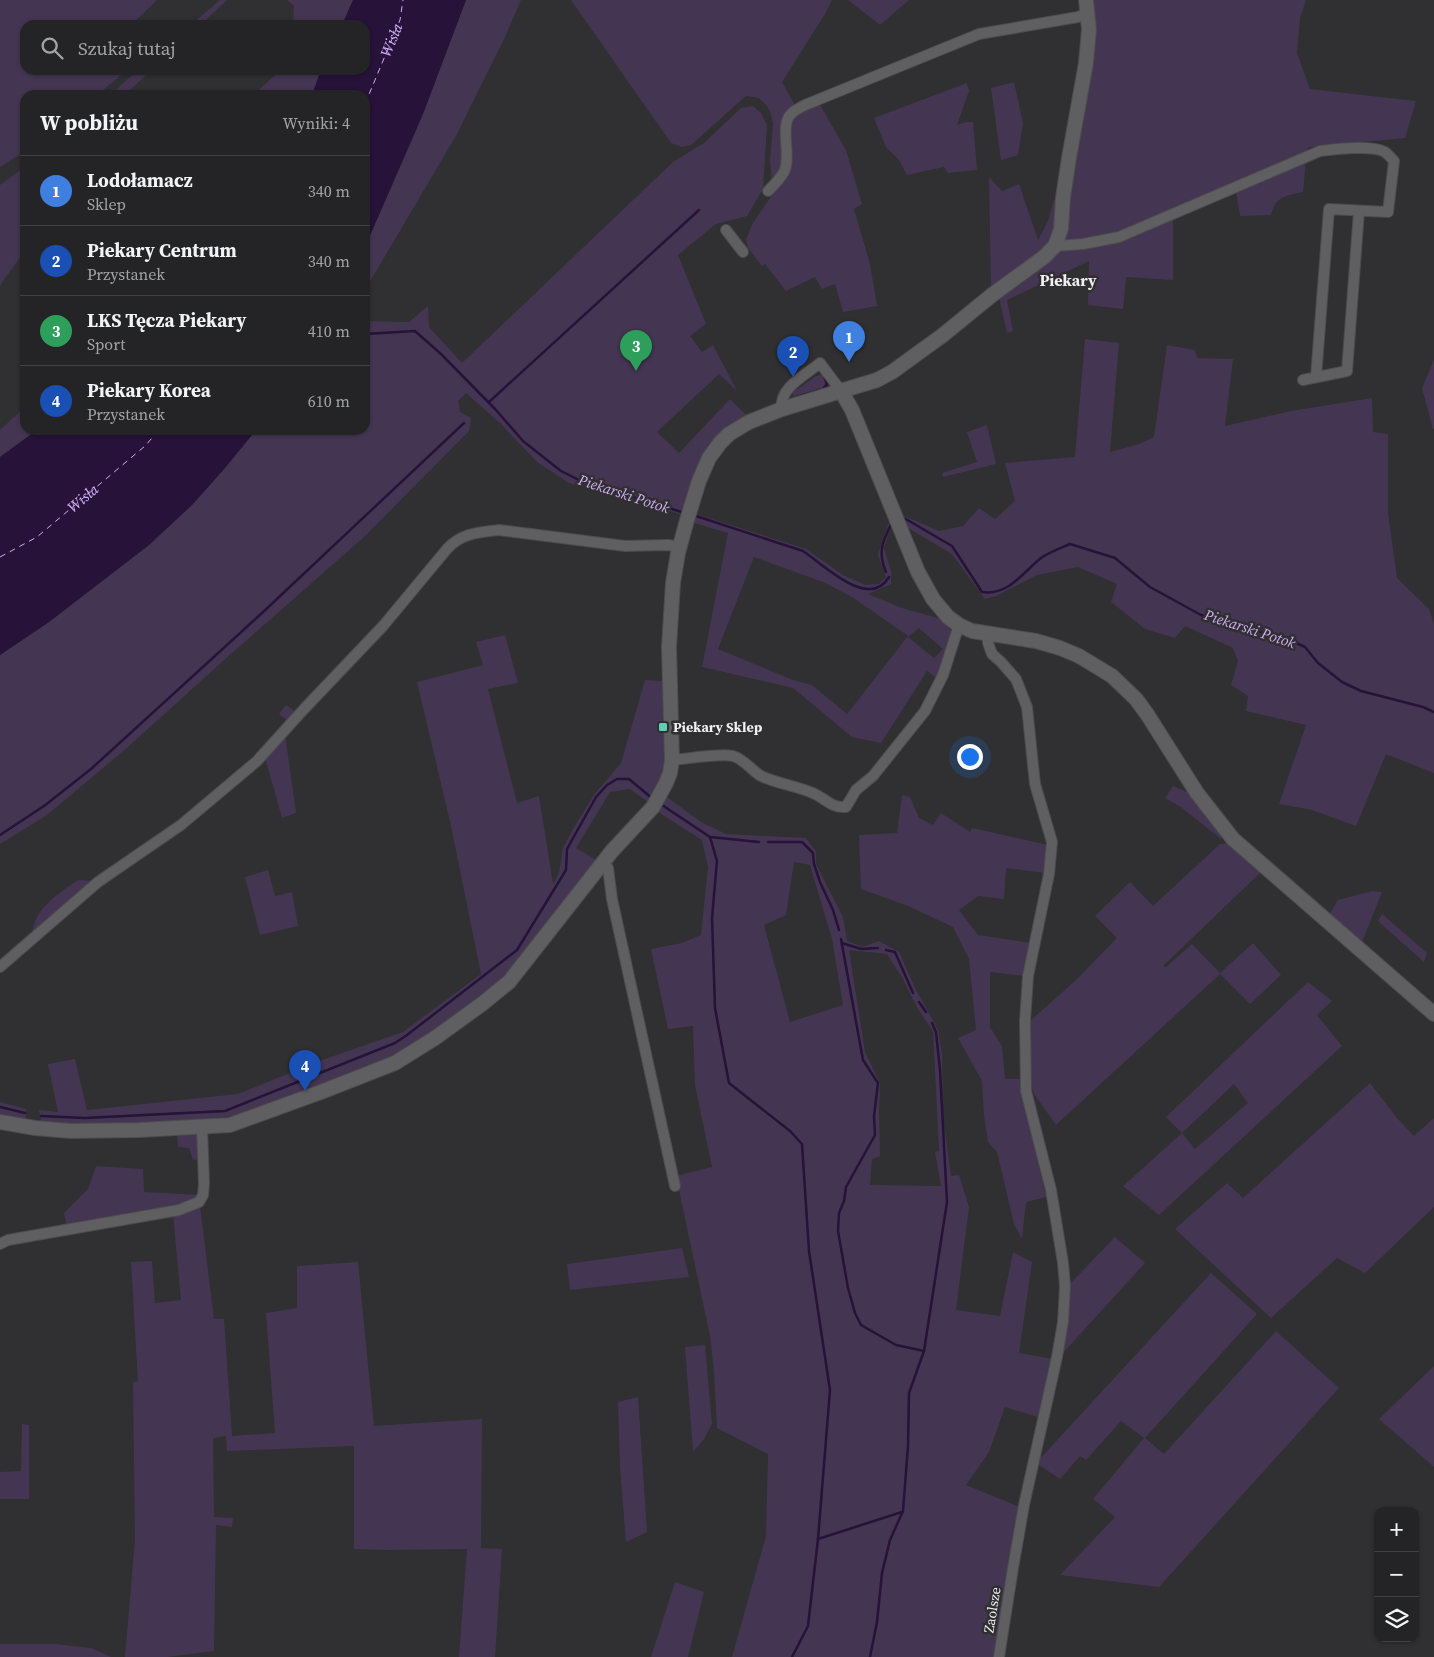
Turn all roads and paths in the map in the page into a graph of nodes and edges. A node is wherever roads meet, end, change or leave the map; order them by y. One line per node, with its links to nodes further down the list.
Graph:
1 (1087, 7): 2 (street); 5 (street)
2 (768, 191)
3 (1359, 211): 5 (street); 7 (street); 7 (street)
4 (726, 230): 6 (street)
5 (1054, 246): 9 (street)
6 (743, 252)
7 (1316, 377): 8 (street)
8 (1303, 380)
9 (841, 391): 10 (street); 10 (street); 12 (street)
10 (782, 409): 11 (street)
11 (679, 547): 14 (street); 16 (street)
12 (959, 625): 13 (street); 14 (street)
13 (988, 634): 17 (street); 22 (street, Zaolsze)
14 (672, 760): 15 (street)
15 (603, 862): 19 (street); 20 (street)
16 (0, 967)
17 (1434, 1014)
18 (0, 1122): 19 (street)
19 (202, 1127): 21 (street)
20 (675, 1186)
21 (0, 1244)
22 (999, 1657)

